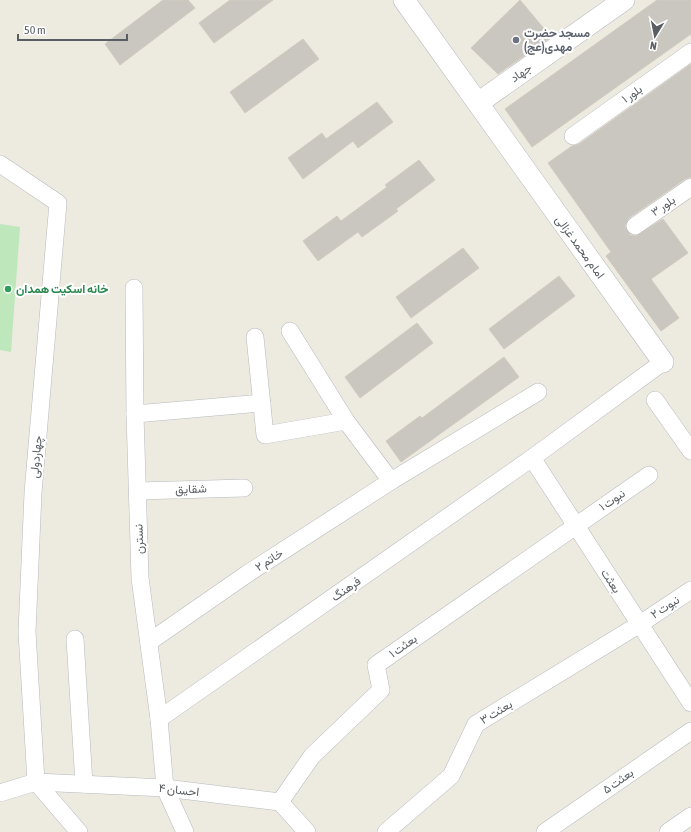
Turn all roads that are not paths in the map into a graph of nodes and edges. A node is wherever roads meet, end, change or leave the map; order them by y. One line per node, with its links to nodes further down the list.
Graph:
1 (404, 0): 4 (street, امام محمد غزالی)
2 (624, 0): 4 (street, جهاد)
3 (691, 52): 5 (street, بلور ۱)
4 (478, 104): 12 (street, امام محمد غزالی)
5 (573, 136)
6 (0, 164): 33 (street, چهاردولی)
7 (691, 187): 8 (street, بلور ۳)
8 (635, 226)
9 (134, 288): 16 (street, نسترن)
10 (290, 331): 17 (street)
11 (255, 337): 15 (street)
12 (663, 362): 19 (street, امام محمد غزالی)
13 (538, 392): 21 (street, خاتم ۲)
14 (655, 400): 18 (street)
15 (262, 403): 16 (street); 17 (street)
16 (136, 414): 23 (street, نسترن)
17 (346, 421): 21 (street)
18 (691, 451)
19 (532, 458): 24 (street, بعثت); 31 (street, فرهنگ)
20 (649, 475): 24 (street, نبوت ۱)
21 (391, 481): 28 (street, خاتم ۲)
22 (244, 488): 23 (street, شقایق)
23 (138, 491): 28 (street, نسترن)
24 (575, 525): 26 (street, بعثت); 37 (street, بعثت ۱)
25 (691, 590): 26 (street, نبوت ۲)
26 (640, 624): 29 (street, بعثت); 42 (street, بعثت ۳)
27 (75, 639): 34 (street)
28 (149, 642): 31 (street, نسترن)
29 (686, 681): 30 (street, بعثت)
30 (691, 703)
31 (159, 719): 35 (street, نسترن)
32 (691, 731): 43 (street, بعثت ۵)
33 (36, 782): 34 (street, احسان ۴); 36 (street, احسان ۴); 39 (street)
34 (84, 784): 35 (street, احسان ۴)
35 (165, 788): 37 (street, احسان ۴); 40 (street, نسترن)
36 (0, 793)
37 (280, 802): 41 (street)
38 (691, 816): 44 (street)
39 (79, 832)
40 (185, 832)
41 (307, 832)
42 (386, 832)
43 (545, 832)
44 (668, 832)

